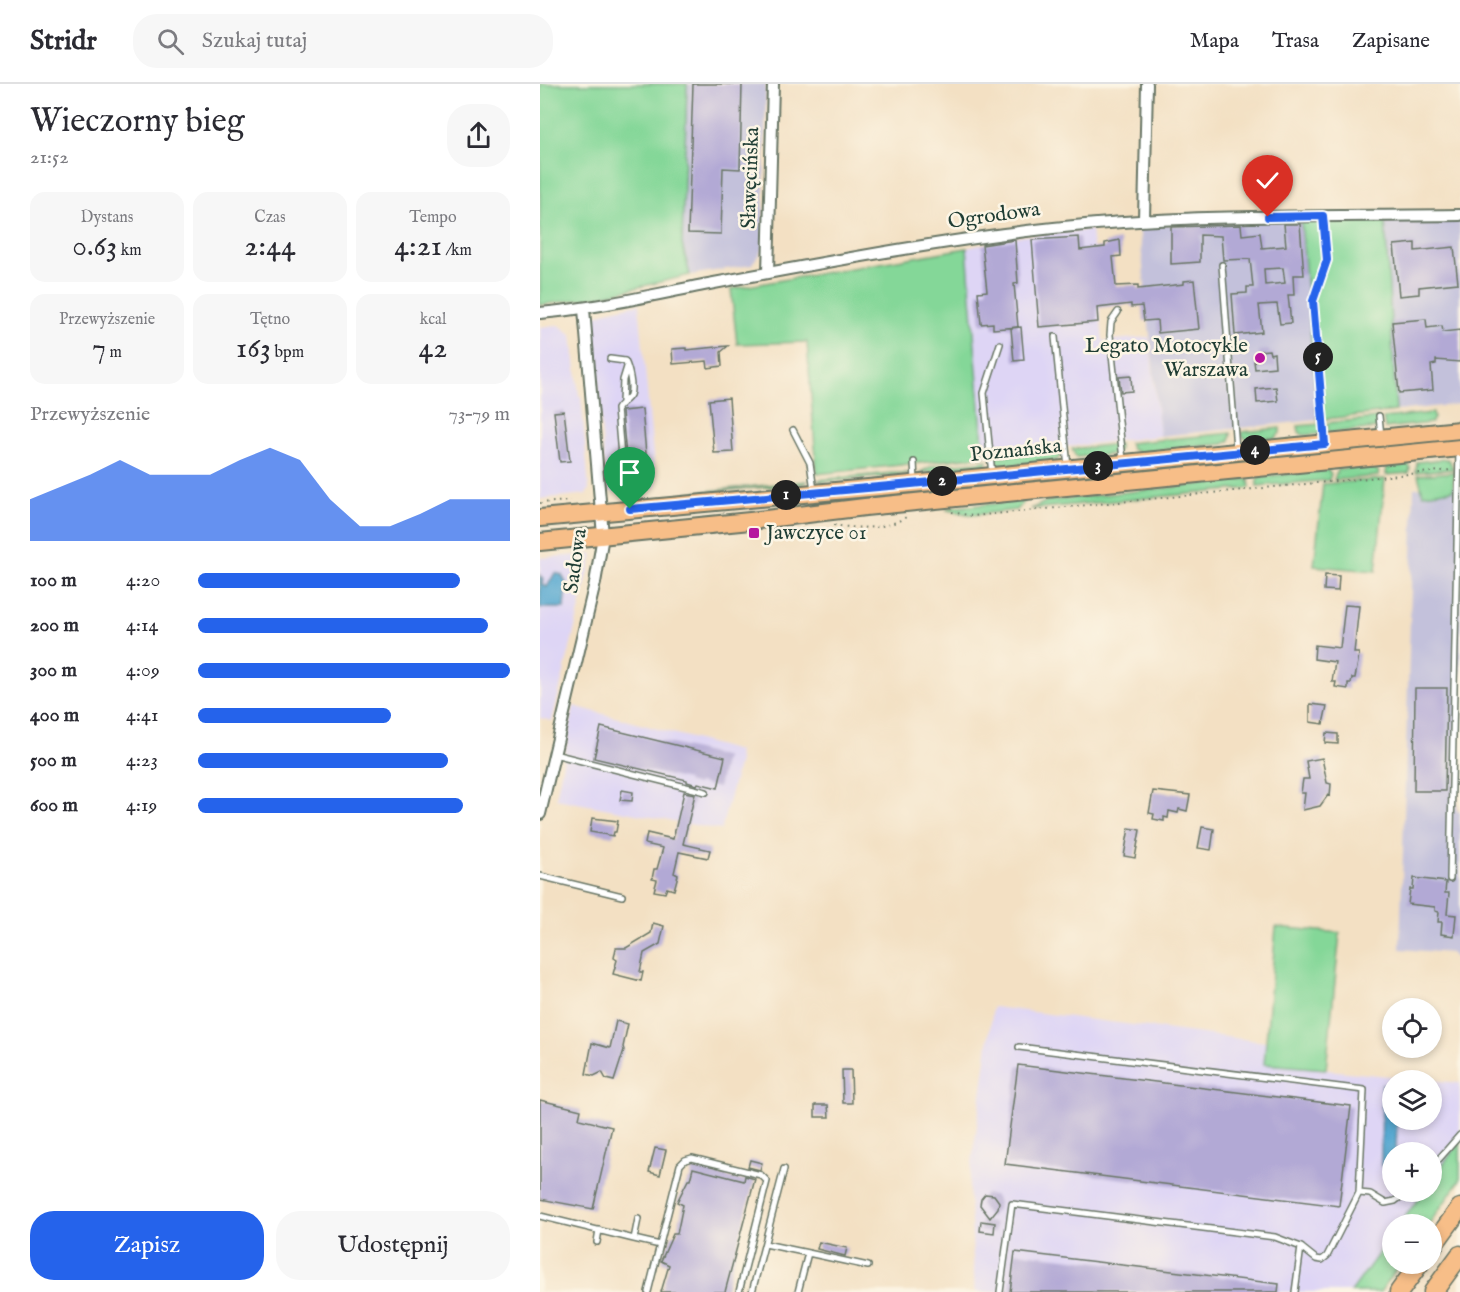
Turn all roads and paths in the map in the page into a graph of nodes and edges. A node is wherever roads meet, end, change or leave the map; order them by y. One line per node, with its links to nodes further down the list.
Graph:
1 (773, 84): 7 (street, Sławęcińska)
2 (1147, 84): 5 (street)
3 (1460, 214): 4 (street, Ogrodowa)
4 (1323, 216): 5 (street, Ogrodowa); 18 (lane)
5 (1144, 219): 7 (street, Ogrodowa)
6 (1222, 265): 20 (lane)
7 (768, 273): 8 (street, Ogrodowa)
8 (584, 309): 10 (street, Ogrodowa); 32 (street, Sadowa)
9 (1118, 312): 22 (lane)
10 (540, 314)
11 (1055, 337): 23 (lane)
12 (1000, 344): 26 (lane)
13 (610, 359): 25 (lane)
14 (1379, 416): 17 (lane)
15 (793, 430): 28 (lane)
16 (1460, 430): 17 (main road, Poznańska)
17 (1381, 438): 18 (main road, Poznańska)
18 (1325, 444): 20 (main road, Poznańska)
19 (1460, 448): 24 (lane); 34 (main road, Poznańska)
20 (1237, 452): 22 (main road, Poznańska)
21 (914, 462): 27 (lane)
22 (1123, 463): 23 (main road, Poznańska)
23 (1068, 469): 26 (main road, Poznańska)
24 (1459, 470): 31 (path); 40 (lane)
25 (617, 472)
26 (992, 476): 27 (main road, Poznańska)
27 (915, 484): 28 (main road, Poznańska)
28 (814, 493): 32 (main road, Poznańska)
29 (570, 501): 30 (path)
30 (540, 503)
31 (1034, 510)
32 (601, 512): 33 (main road, Poznańska); 34 (street, Sadowa)
33 (540, 518)
34 (603, 536): 35 (main road, Poznańska); 36 (street, Sadowa)
35 (540, 542)
36 (554, 754): 37 (lane); 38 (street, Sadowa)
37 (706, 792)
38 (540, 814)
39 (540, 876): 41 (lane)
40 (1450, 879)
41 (622, 896)
42 (1019, 1047): 46 (lane)
43 (1460, 1135): 44 (lane)
44 (1442, 1155)
45 (784, 1169): 55 (lane)
46 (1359, 1192): 47 (lane); 57 (lane)
47 (1382, 1201)
48 (1460, 1208): 52 (highway)
49 (540, 1216): 51 (lane)
50 (638, 1219): 53 (lane)
51 (599, 1230): 53 (lane); 54 (lane)
52 (1442, 1233)
53 (634, 1239): 56 (lane)
54 (597, 1242)
55 (765, 1244): 58 (lane); 64 (lane)
56 (660, 1245): 62 (lane); 63 (lane)
57 (1301, 1247): 66 (lane); 67 (lane)
58 (808, 1253): 60 (lane); 65 (lane)
59 (1460, 1255): 69 (highway)
60 (868, 1266)
61 (1412, 1274): 68 (highway)
62 (648, 1292)
63 (739, 1292)
64 (752, 1292)
65 (798, 1292)
66 (1000, 1292)
67 (1295, 1292)
68 (1399, 1292)
69 (1433, 1292)

